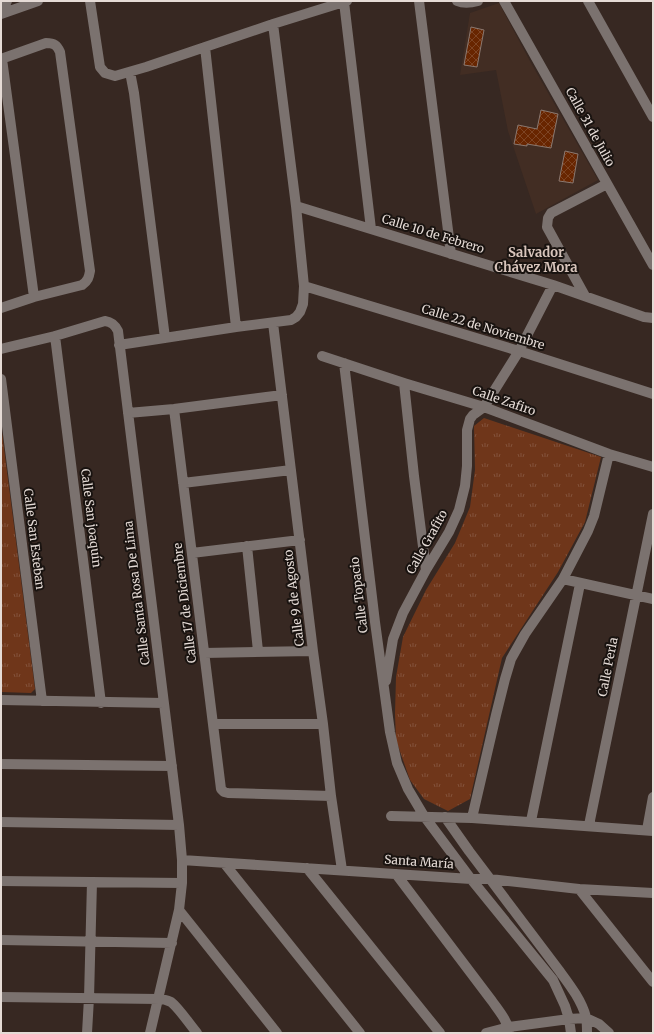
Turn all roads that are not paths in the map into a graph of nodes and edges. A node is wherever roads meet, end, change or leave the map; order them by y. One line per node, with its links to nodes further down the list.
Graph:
1 (7, 1): 10 (street)
2 (38, 1): 10 (street)
3 (90, 1): 14 (street)
4 (345, 1): 11 (street); 18 (street)
5 (419, 1): 19 (street)
6 (457, 1): 7 (street)
7 (478, 1)
8 (504, 1): 16 (street, Calle 31 de Julio)
9 (588, 1): 15 (street)
10 (1, 13)
11 (273, 24): 12 (street); 17 (street)
12 (205, 47): 14 (street); 28 (street)
13 (1, 59): 24 (street); 24 (street)
14 (130, 72): 30 (street)
15 (653, 117)
16 (607, 184): 20 (street, Calle 31 de Julio); 23 (street)
17 (296, 206): 18 (street, Calle 10 de Febrero); 22 (street)
18 (371, 228): 19 (street, Calle 10 de Febrero)
19 (451, 254): 21 (street, Calle 10 de Febrero)
20 (653, 265)
21 (553, 285): 23 (street, Calle 10 de Febrero); 33 (street, Calle Grafito)
22 (304, 286): 27 (street); 33 (street, Calle 22 de Noviembre)
23 (585, 296): 26 (street, Calle 10 de Febrero)
24 (34, 297): 25 (street)
25 (1, 308)
26 (653, 318)
27 (273, 323): 28 (street); 39 (street, Calle 9 de Agosto)
28 (236, 327): 30 (street)
29 (55, 336): 31 (street, Calle Santa Rosa De Lima); 32 (street); 62 (street, Calle San joaquín)
30 (165, 338): 31 (street)
31 (119, 345): 42 (street, Calle Santa Rosa De Lima)
32 (1, 349)
33 (519, 351): 38 (street, Calle 22 de Noviembre); 40 (street, Calle Grafito)
34 (322, 356): 35 (street, Calle Zafiro)
35 (344, 363): 37 (street, Calle Zafiro); 59 (street, Calle Topacio)
36 (1, 379): 61 (street, Calle San Esteban)
37 (404, 383): 40 (street, Calle Zafiro); 51 (street)
38 (653, 394)
39 (282, 395): 41 (street); 45 (street, Calle 9 de Agosto)
40 (484, 407): 43 (street, Calle Zafiro); 51 (street, Calle Grafito)
41 (174, 409): 42 (street); 46 (street, Calle 17 de Diciembre)
42 (128, 413): 63 (street, Calle Santa Rosa De Lima)
43 (609, 454): 44 (street, Calle Zafiro); 52 (street)
44 (653, 467)
45 (292, 470): 46 (street); 48 (street, Calle 9 de Agosto)
46 (183, 483): 50 (street, Calle 17 de Diciembre)
47 (653, 514): 54 (street, Calle Perla)
48 (300, 540): 49 (street); 57 (street, Calle 9 de Agosto)
49 (247, 546): 50 (street); 56 (street)
50 (192, 553): 58 (street, Calle 17 de Diciembre)
51 (426, 570): 59 (street, Calle Grafito)
52 (563, 579): 53 (street); 73 (street)
53 (580, 584): 54 (street); 74 (street)
54 (636, 596): 55 (street); 77 (street, Calle Perla)
55 (653, 600)
56 (258, 651): 57 (street); 58 (street)
57 (313, 651): 65 (street, Calle 9 de Agosto)
58 (204, 653): 64 (street, Calle 17 de Diciembre)
59 (385, 691): 71 (street, Calle Topacio)
60 (1, 700): 61 (street)
61 (42, 701): 62 (street)
62 (102, 703): 63 (street)
63 (164, 703): 67 (street, Calle Santa Rosa De Lima)
64 (213, 724): 65 (street); 68 (street, Calle 17 de Diciembre)
65 (323, 724): 68 (street, Calle 9 de Agosto)
66 (1, 764): 67 (street)
67 (172, 766): 76 (street, Calle Santa Rosa De Lima)
68 (331, 796): 82 (street, Calle 9 de Agosto)
69 (653, 797): 78 (street)
70 (391, 816): 71 (street)
71 (424, 816): 72 (street); 84 (street, Calle Topacio)
72 (445, 817): 73 (street); 85 (street)
73 (472, 818): 74 (street)
74 (531, 821): 77 (street)
75 (1, 822): 76 (street)
76 (179, 825): 79 (street, Calle Santa Rosa De Lima)
77 (589, 825): 78 (street)
78 (650, 830)
79 (182, 860): 80 (street, Santa María); 88 (street, Calle Santa Rosa De Lima)
80 (224, 863): 81 (street, Santa María); 106 (street)
81 (307, 868): 82 (street, Santa María); 107 (street)
82 (342, 870): 83 (street, Santa María)
83 (396, 874): 84 (street, Santa María); 101 (street)
84 (471, 879): 85 (street, Santa María); 100 (street, Calle Topacio)
85 (490, 879): 89 (street, Santa María); 99 (street)
86 (1, 881): 87 (street)
87 (92, 882): 88 (street); 93 (street)
88 (182, 884): 91 (street, Calle Santa Rosa De Lima)
89 (579, 889): 90 (street, Santa María); 95 (street)
90 (653, 893)
91 (179, 910): 94 (street, Calle Santa Rosa De Lima); 105 (street)
92 (1, 940): 93 (street)
93 (91, 941): 94 (street); 97 (street)
94 (172, 943): 98 (street, Calle Santa Rosa De Lima)
95 (653, 982)
96 (1, 997): 97 (street)
97 (89, 998): 98 (street); 102 (street)
98 (158, 998): 103 (street, Calle Santa Rosa De Lima); 104 (street)
99 (586, 1018): 100 (street); 110 (street); 111 (street)
100 (569, 1019): 101 (street); 109 (street, Calle Topacio)
101 (509, 1030): 108 (street)
102 (87, 1033)
103 (150, 1033)
104 (197, 1033)
105 (277, 1033)
106 (360, 1033)
107 (440, 1033)
108 (486, 1033)
109 (571, 1033)
110 (587, 1033)
111 (609, 1033)

